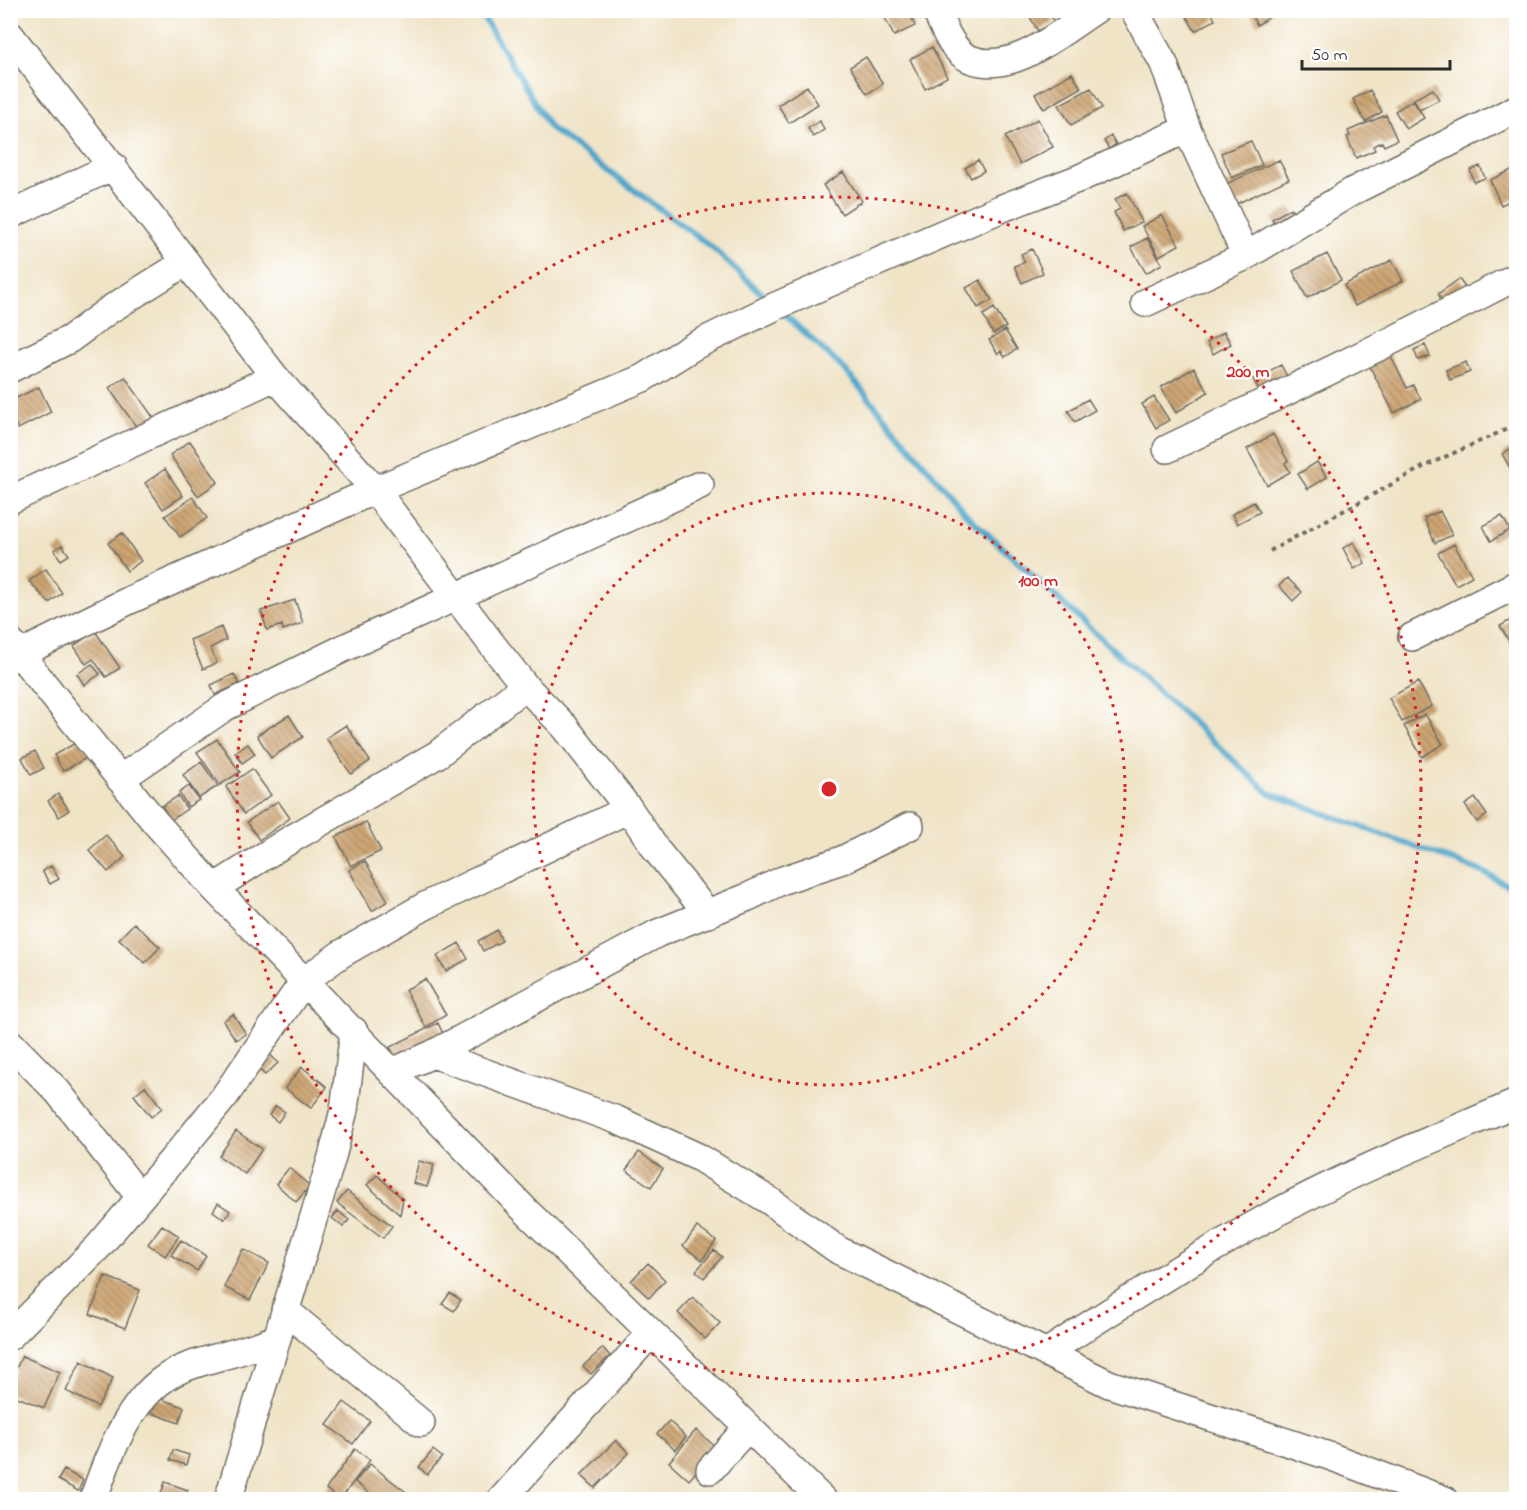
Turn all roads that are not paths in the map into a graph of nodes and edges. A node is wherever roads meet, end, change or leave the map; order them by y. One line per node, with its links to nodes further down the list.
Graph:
1 (936, 10): 2 (street)
2 (1095, 10)
3 (1134, 10): 7 (street)
4 (10, 35): 5 (street)
5 (19, 61): 8 (street)
6 (1516, 109): 10 (street)
7 (1187, 129): 10 (street); 18 (street)
8 (113, 166): 9 (street); 11 (street)
9 (10, 215)
10 (1246, 256): 13 (street)
11 (186, 262): 14 (street); 15 (street)
12 (1516, 277): 16 (street)
13 (1145, 303)
14 (10, 369)
15 (275, 377): 18 (street); 19 (street)
16 (1167, 449)
17 (700, 485): 21 (street)
18 (375, 490): 21 (street); 23 (street)
19 (10, 500)
20 (1516, 585): 22 (street)
21 (457, 597): 24 (street); 25 (street)
22 (1412, 637)
23 (14, 652): 25 (street)
24 (525, 686): 26 (street); 28 (street)
25 (120, 778): 28 (street)
26 (628, 809): 29 (street); 30 (street)
27 (910, 826): 29 (street)
28 (214, 888): 30 (street)
29 (708, 914): 33 (street)
30 (304, 981): 31 (street); 36 (street)
31 (354, 1031): 34 (street); 37 (street)
32 (10, 1043): 36 (street)
33 (433, 1054): 34 (street); 41 (street)
34 (392, 1072): 38 (street)
35 (1516, 1103): 41 (street)
36 (140, 1197): 39 (street)
37 (285, 1310): 40 (street); 42 (street)
38 (651, 1333): 43 (street); 47 (street)
39 (10, 1336)
40 (275, 1339): 45 (street); 46 (street)
41 (1046, 1353): 49 (street)
42 (421, 1423)
43 (748, 1427): 44 (street); 48 (street)
44 (710, 1470)
45 (93, 1500)
46 (228, 1500)
47 (501, 1500)
48 (823, 1500)
49 (1445, 1500)

